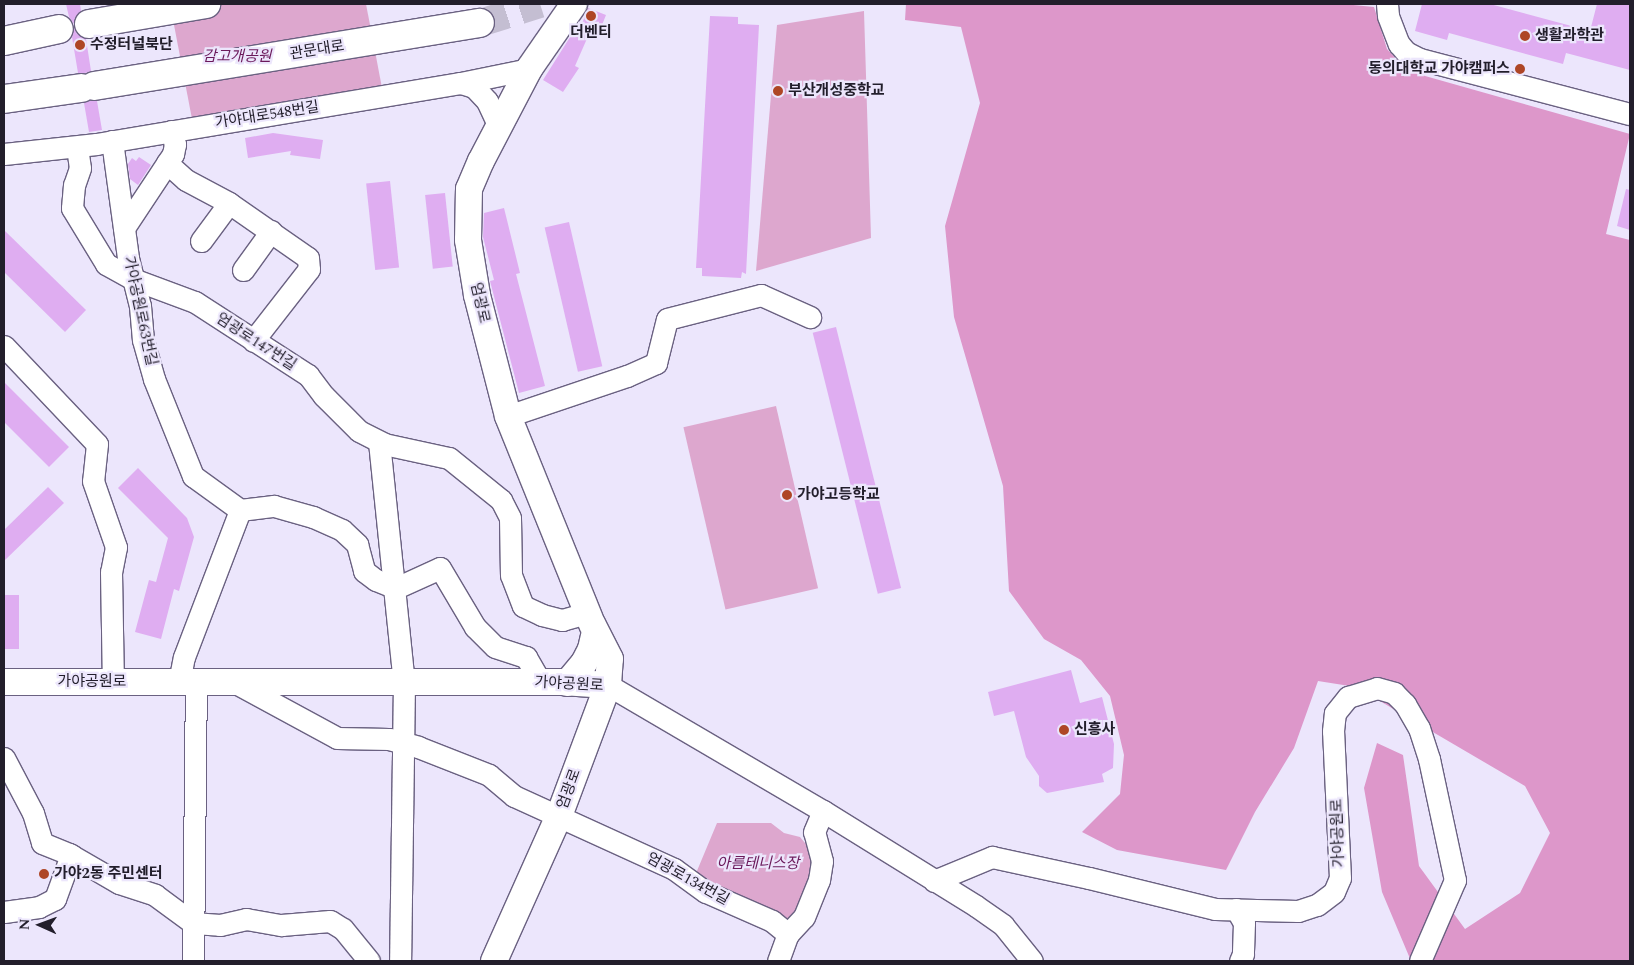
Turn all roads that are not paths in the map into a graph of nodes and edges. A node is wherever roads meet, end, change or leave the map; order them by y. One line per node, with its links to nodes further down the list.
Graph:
1 (206, 4): 5 (highway)
2 (574, 4): 8 (main road, 엄광로)
3 (1387, 4): 11 (street)
4 (480, 23): 10 (highway, 관문대로)
5 (88, 24)
6 (59, 29): 7 (highway)
7 (4, 41)
8 (529, 69): 9 (street, 가야대로548번길); 12 (main road, 엄광로)
9 (461, 83): 12 (street); 13 (street, 가야대로548번길)
10 (4, 99)
11 (1630, 114)
12 (499, 127): 27 (main road, 엄광로)
13 (172, 131): 14 (street, 가야대로548번길); 17 (street)
14 (112, 141): 15 (street, 가야대로548번길); 19 (street, 가야공원로63번길)
15 (77, 147): 16 (street, 가야대로548번길); 23 (street, 엄광로147번길)
16 (4, 154)
17 (167, 164): 18 (street); 19 (street)
18 (229, 203): 20 (street); 21 (street)
19 (124, 228): 23 (street, 가야공원로63번길)
20 (271, 231): 22 (street); 25 (street)
21 (201, 241)
22 (243, 270)
23 (133, 279): 25 (street, 엄광로147번길); 29 (street, 가야공원로63번길)
24 (810, 317): 27 (street)
25 (253, 341): 28 (street, 엄광로147번길)
26 (4, 346): 33 (street)
27 (508, 416): 31 (main road, 엄광로)
28 (380, 442): 30 (street); 31 (street, 엄광로147번길)
29 (240, 510): 30 (street); 34 (street)
30 (394, 587): 36 (street); 37 (street)
31 (591, 622): 38 (main road); 39 (main road, 엄광로)
32 (4, 682): 33 (main road, 가야공원로)
33 (112, 682): 34 (main road, 가야공원로)
34 (188, 682): 35 (main road, 가야공원로); 48 (street)
35 (234, 682): 36 (main road, 가야공원로); 40 (street, 엄광로134번길)
36 (404, 682): 37 (main road, 가야공원로); 40 (street)
37 (541, 682): 38 (main road, 가야공원로)
38 (567, 683): 39 (main road, 가야공원로)
39 (608, 685): 42 (street, 가야공원로); 43 (main road, 엄광로)
40 (403, 743): 43 (street, 엄광로134번길); 52 (street)
41 (4, 758): 44 (street)
42 (823, 811): 45 (street, 가야공원로); 49 (street)
43 (560, 816): 49 (street, 엄광로134번길); 53 (main road, 엄광로)
44 (71, 855): 47 (street); 48 (street)
45 (934, 880): 46 (street, 가야공원로); 55 (street, 가야공원로)
46 (1236, 910): 56 (street); 57 (street, 가야공원로)
47 (4, 912)
48 (193, 923): 50 (street); 51 (street)
49 (788, 934): 54 (street)
50 (193, 961)
51 (369, 961)
52 (400, 961)
53 (494, 961)
54 (778, 961)
55 (1032, 961)
56 (1240, 961)
57 (1420, 961)

